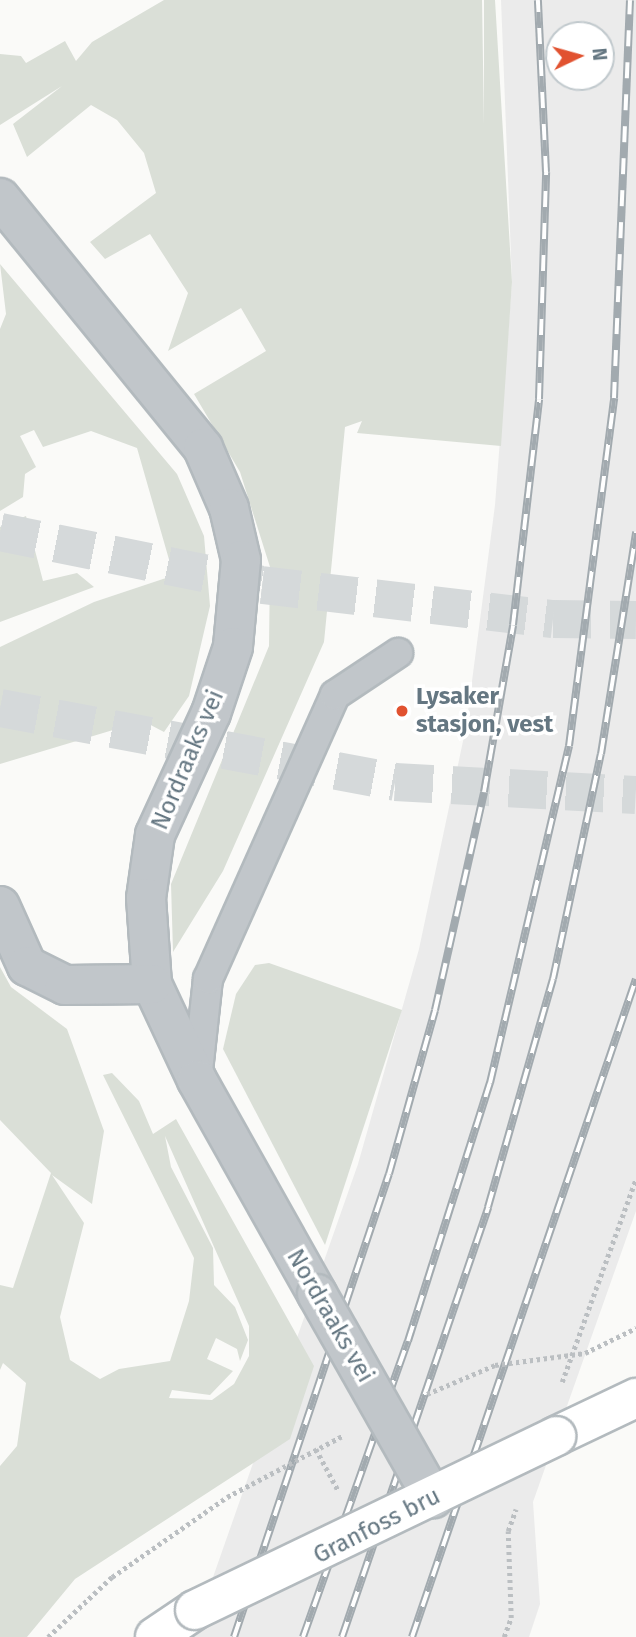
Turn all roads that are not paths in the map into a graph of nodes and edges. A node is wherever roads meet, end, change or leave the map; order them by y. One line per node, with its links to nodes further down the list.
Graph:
1 (0, 198): 4 (street, Nordraaks vei)
2 (398, 653): 5 (lane)
3 (0, 906): 4 (street)
4 (152, 984): 5 (street, Nordraaks vei)
5 (197, 1080): 7 (street, Nordraaks vei, bridge)
6 (636, 1398): 7 (main road, Granfoss bru, bridge)
7 (433, 1498): 8 (main road, Granfoss bru, bridge)
8 (155, 1637)

